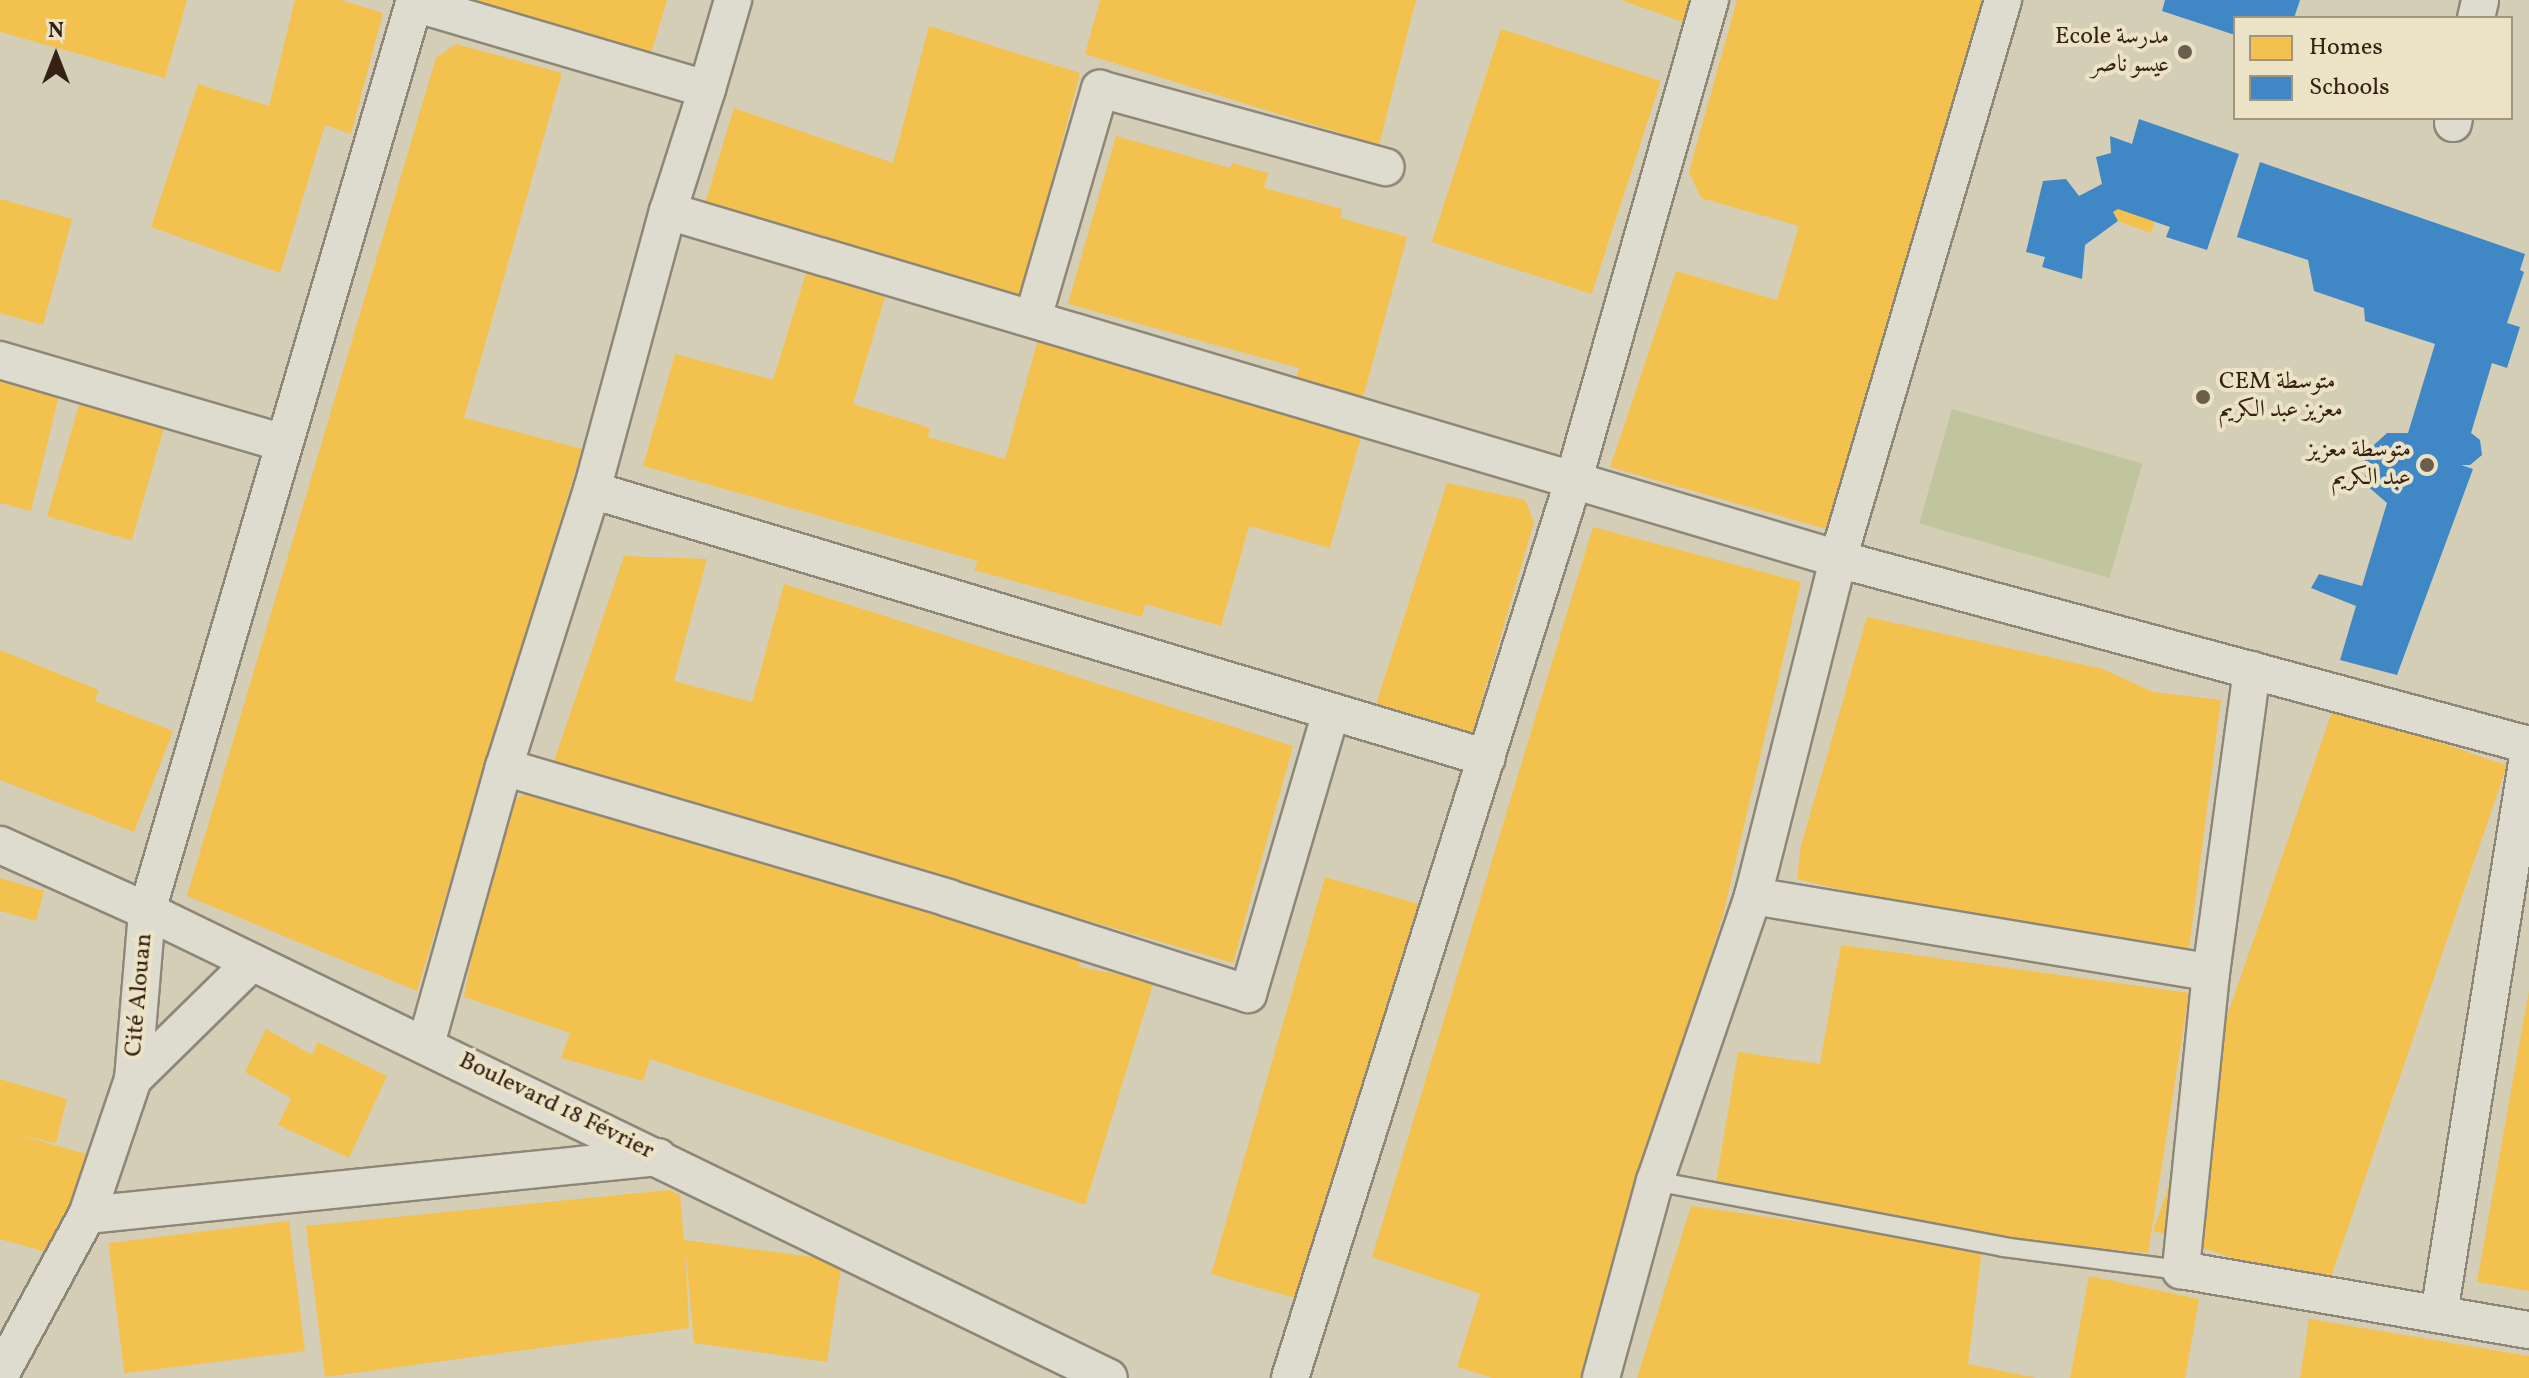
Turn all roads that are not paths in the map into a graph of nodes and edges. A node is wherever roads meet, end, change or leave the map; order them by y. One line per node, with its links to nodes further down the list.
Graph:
1 (733, 0): 5 (street)
2 (1710, 0): 11 (street)
3 (2003, 0): 13 (street)
4 (412, 1): 5 (street); 10 (street, Cité Alouan)
5 (707, 89): 7 (street)
6 (1386, 167): 8 (street)
7 (668, 211): 8 (street); 12 (street)
8 (1033, 318): 11 (street)
9 (0, 360): 10 (street)
10 (283, 443): 21 (street, Cité Alouan)
11 (1573, 482): 13 (street); 17 (street)
12 (592, 490): 15 (street); 18 (street)
13 (1838, 559): 14 (street); 20 (street)
14 (2252, 670): 16 (street); 23 (street)
15 (1330, 715): 17 (street); 18 (street)
16 (2529, 747): 30 (street)
17 (1487, 758): 34 (street)
18 (504, 767): 24 (street)
19 (0, 845): 21 (street, Boulevard 18 Février)
20 (1753, 896): 23 (street); 27 (street)
21 (147, 911): 22 (street, Boulevard 18 Février); 25 (street, Cité Alouan)
22 (251, 963): 24 (street, Boulevard 18 Février); 25 (street)
23 (2211, 973): 29 (street)
24 (426, 1044): 26 (street, Boulevard 18 Février)
25 (133, 1079): 28 (street)
26 (660, 1157): 28 (street); 33 (street, Boulevard 18 Février)
27 (1655, 1181): 29 (lane); 35 (street)
28 (87, 1215): 32 (street)
29 (2181, 1270): 30 (street)
30 (2439, 1314): 31 (street)
31 (2529, 1330)
32 (0, 1375)
33 (1109, 1378)
34 (1290, 1378)
35 (1601, 1378)

